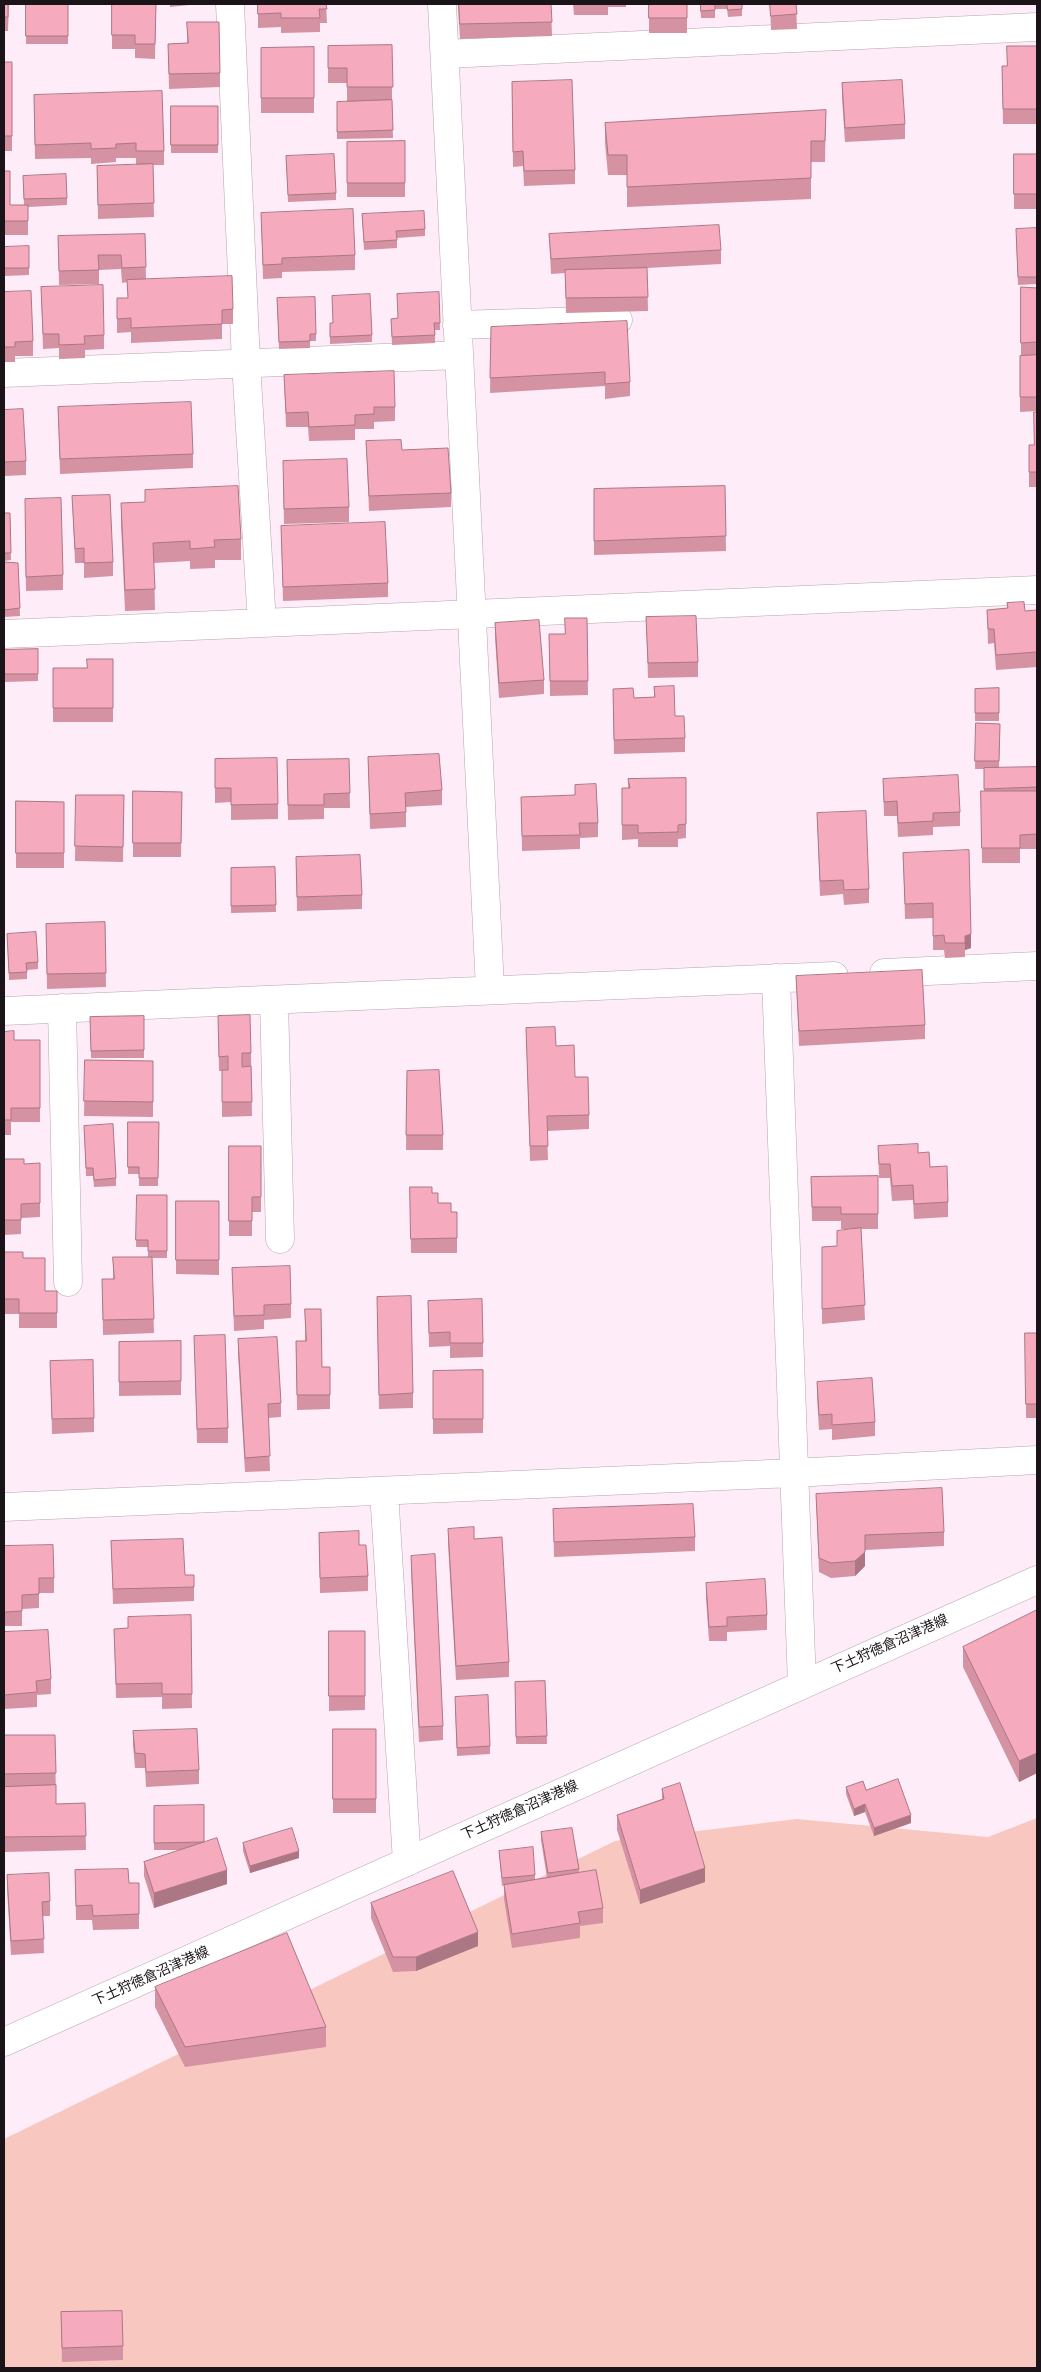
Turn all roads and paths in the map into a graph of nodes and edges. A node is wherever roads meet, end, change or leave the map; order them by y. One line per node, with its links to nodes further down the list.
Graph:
1 (230, 4): 8 (street)
2 (442, 4): 4 (street)
3 (1037, 27): 4 (street)
4 (445, 54): 6 (street)
5 (618, 320): 6 (street)
6 (457, 325): 7 (street)
7 (458, 355): 8 (street); 11 (street)
8 (246, 363): 9 (street); 12 (street)
9 (4, 372)
10 (1037, 590): 11 (street)
11 (470, 613): 12 (street); 16 (street)
12 (262, 623): 13 (street)
13 (4, 634)
14 (1037, 966): 15 (street)
15 (776, 978): 16 (street); 23 (street)
16 (490, 989): 17 (street)
17 (274, 1000): 18 (street); 20 (street)
18 (62, 1008): 19 (street); 21 (street)
19 (4, 1011)
20 (280, 1239)
21 (68, 1282)
22 (1037, 1460): 23 (street)
23 (794, 1473): 24 (street); 27 (street)
24 (384, 1491): 25 (street); 28 (street)
25 (4, 1507)
26 (1037, 1580): 27 (street, 下土狩徳倉沼津港線)
27 (802, 1685): 28 (street, 下土狩徳倉沼津港線)
28 (407, 1862): 29 (street, 下土狩徳倉沼津港線)
29 (4, 2042)

